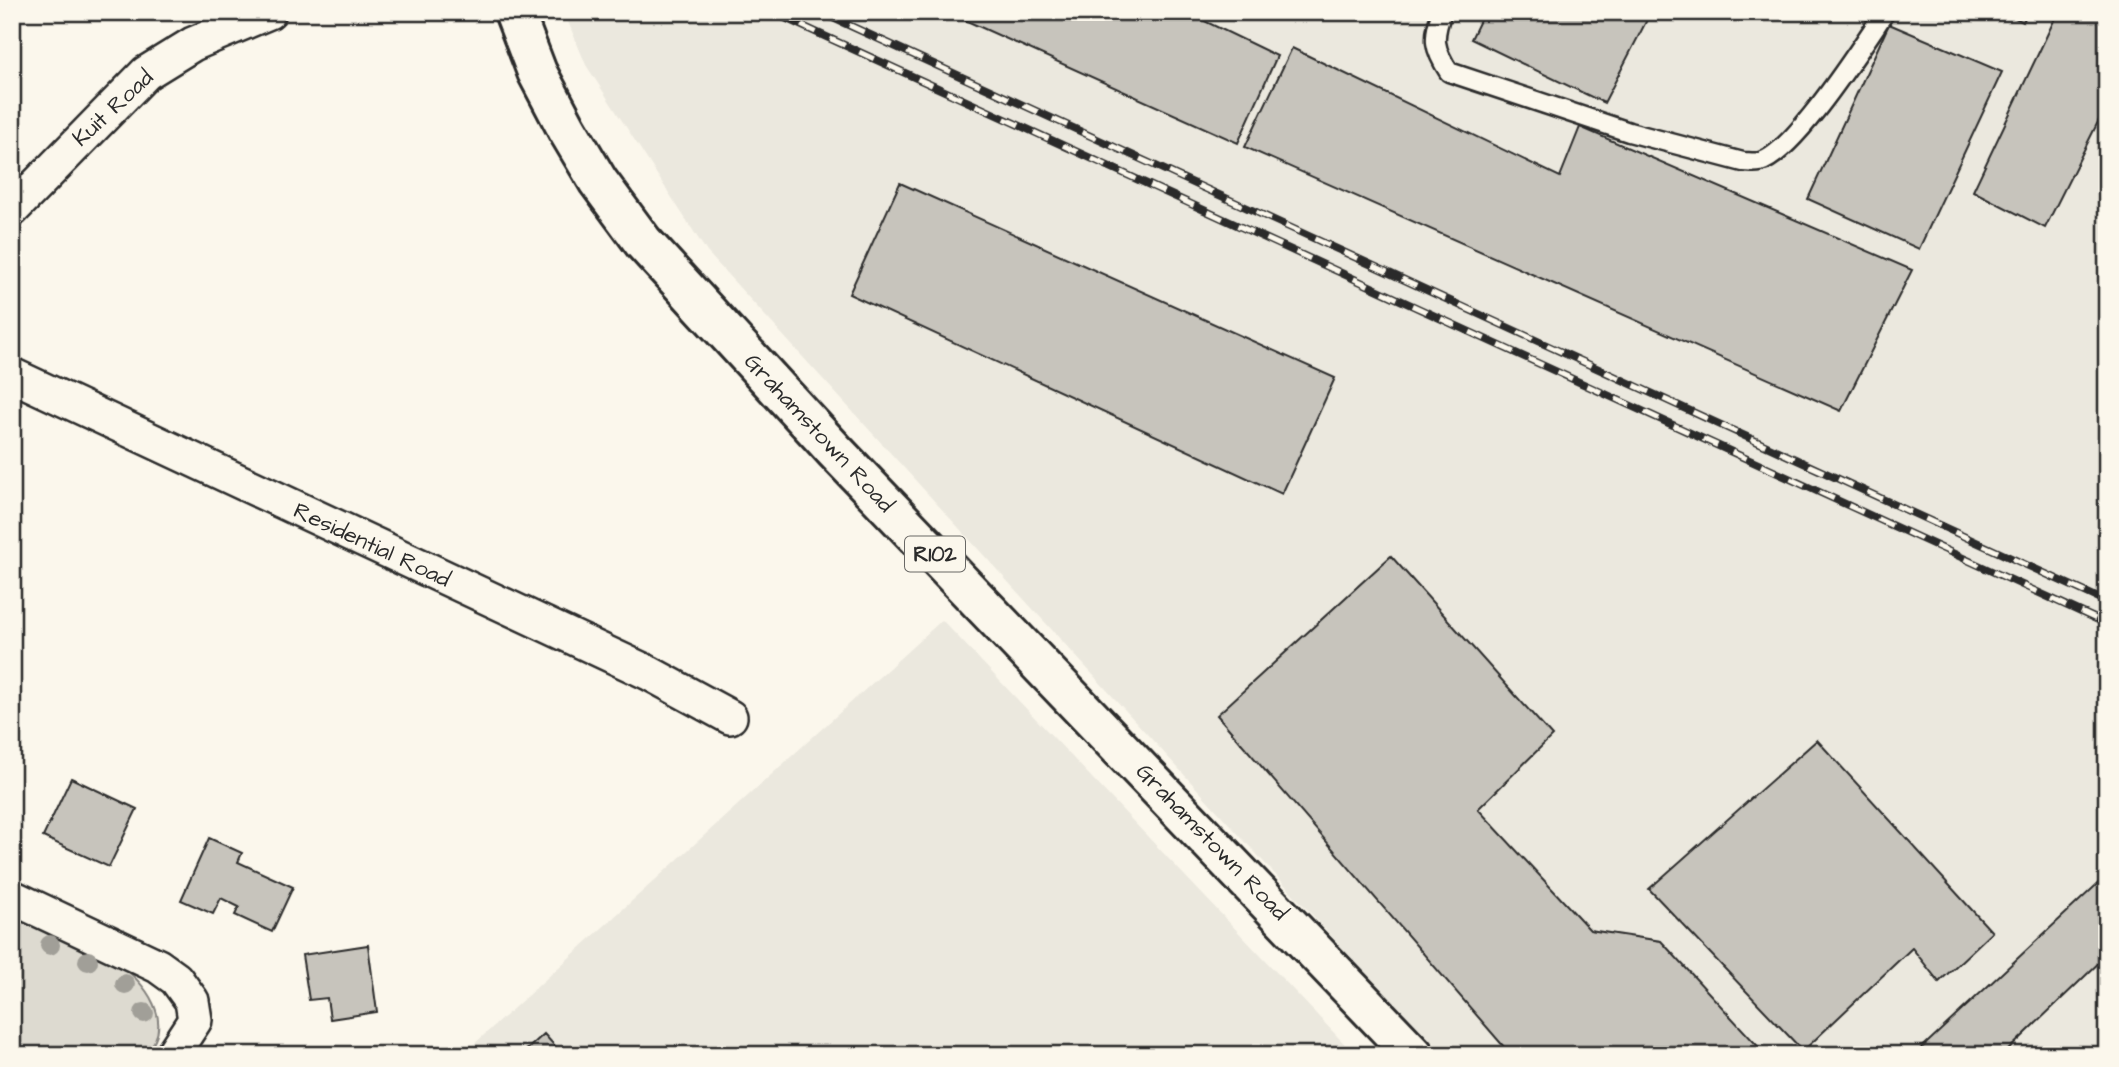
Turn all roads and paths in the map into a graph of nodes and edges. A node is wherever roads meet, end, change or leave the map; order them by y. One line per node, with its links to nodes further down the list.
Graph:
1 (269, 12): 5 (street, Kuit Road)
2 (514, 12): 10 (main road, Grahamstown Road / R102)
3 (1442, 12): 4 (lane)
4 (1885, 12)
5 (12, 210)
6 (12, 375): 7 (street, Residential Road)
7 (730, 718)
8 (12, 897): 9 (street)
9 (172, 1055)
10 (1414, 1055)

